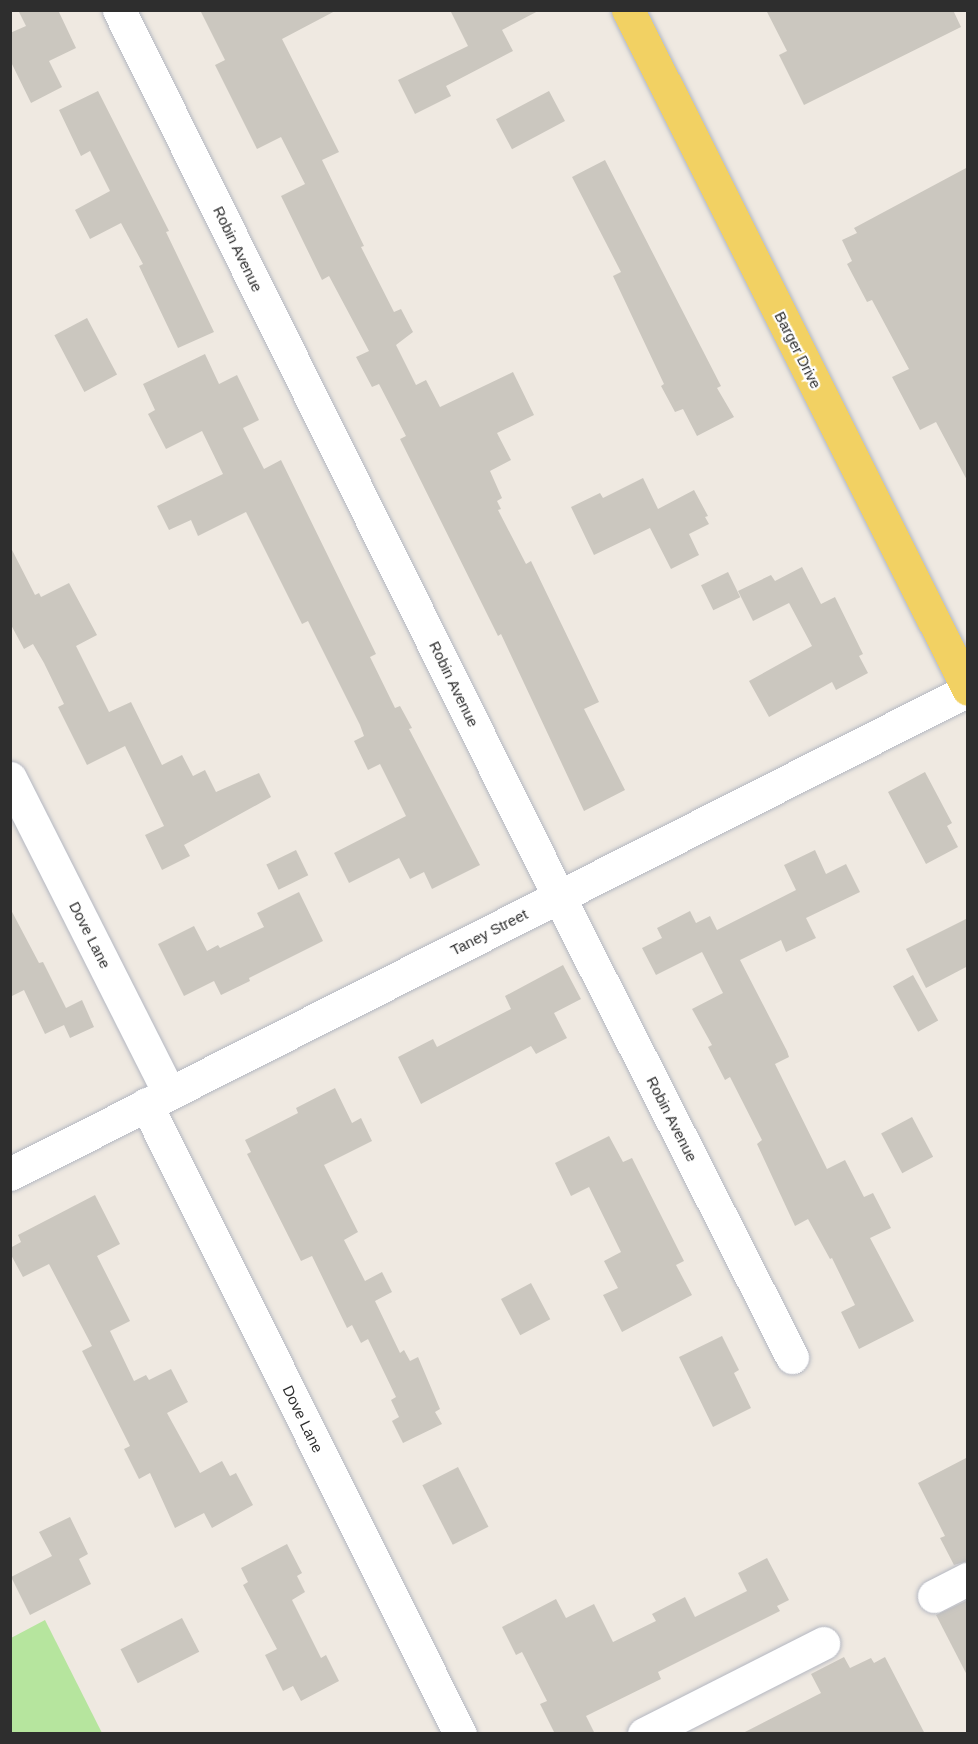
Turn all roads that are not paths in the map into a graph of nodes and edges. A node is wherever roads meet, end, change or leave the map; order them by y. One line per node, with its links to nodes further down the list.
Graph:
1 (120, 10): 5 (street, Robin Avenue)
2 (628, 10): 3 (main road, Barger Drive)
3 (968, 689): 5 (street, Taney Street)
4 (10, 778): 6 (street, Dove Lane)
5 (558, 895): 6 (street, Taney Street); 8 (street, Robin Avenue)
6 (158, 1098): 7 (street, Taney Street); 12 (street, Dove Lane)
7 (10, 1174)
8 (792, 1356)
9 (968, 1579): 10 (street)
10 (934, 1596)
11 (823, 1643): 13 (street)
12 (460, 1734)
13 (644, 1734)

